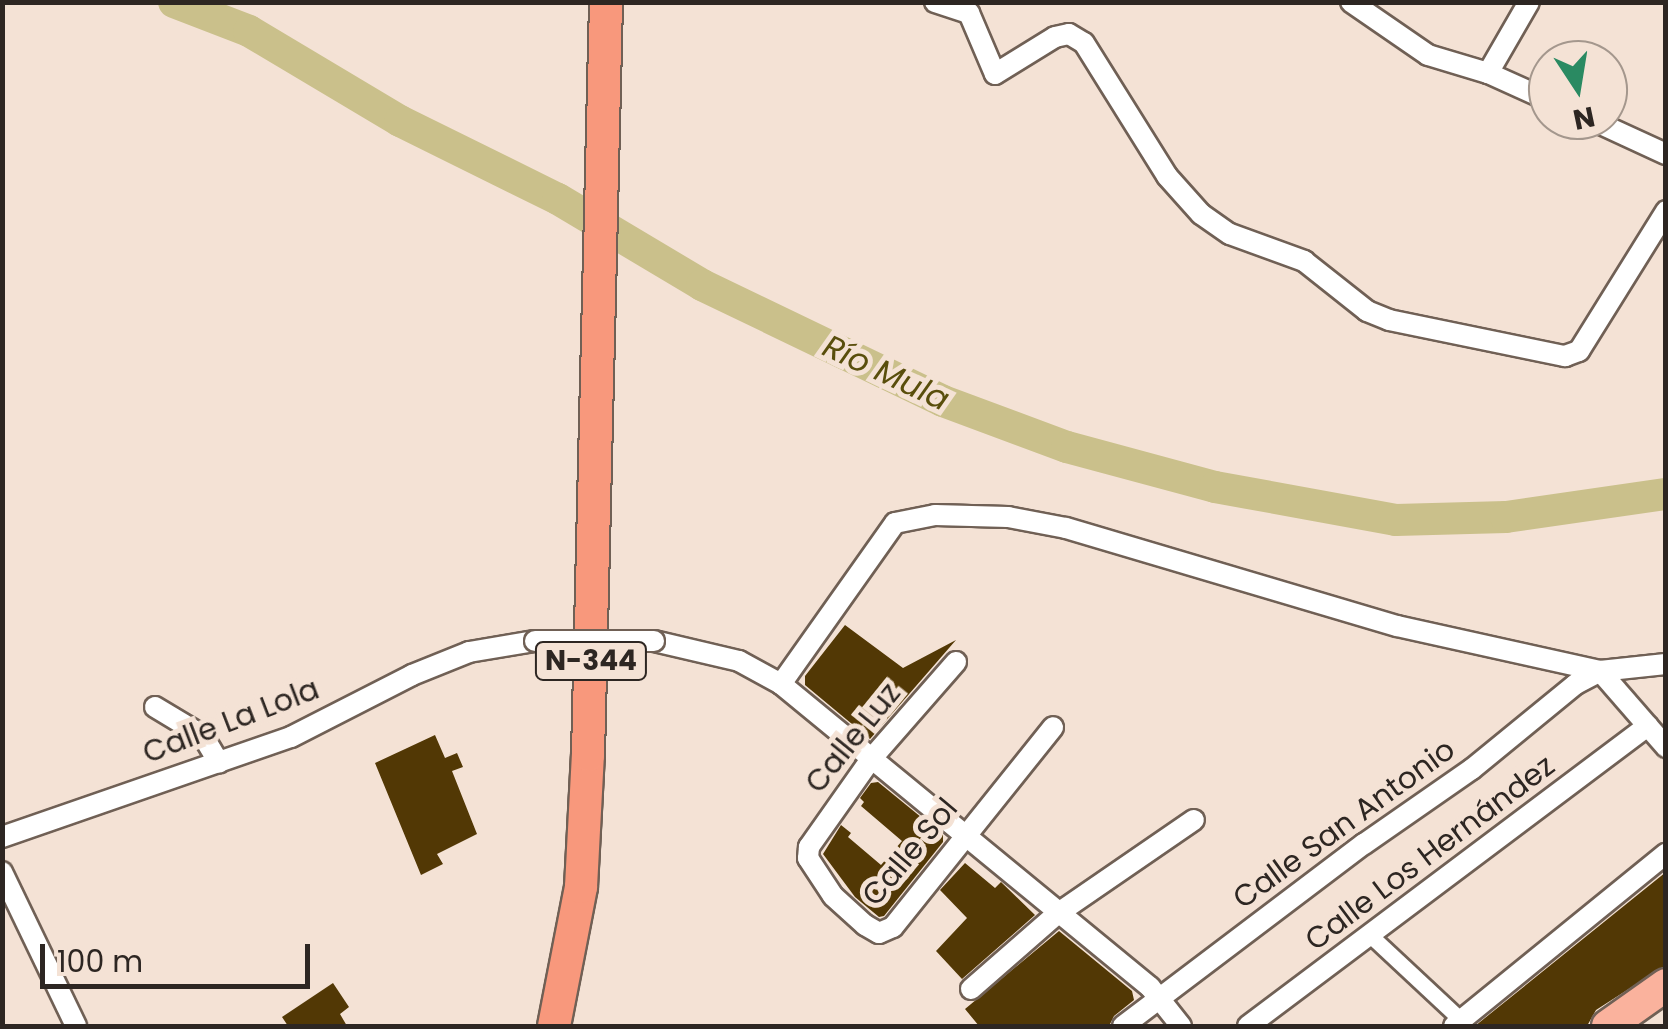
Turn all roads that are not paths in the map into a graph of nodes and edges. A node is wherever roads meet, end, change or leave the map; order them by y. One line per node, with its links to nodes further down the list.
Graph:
1 (606, 2): 34 (highway, N-344)
2 (935, 2): 5 (street)
3 (1351, 2): 6 (street)
4 (1529, 2): 6 (street)
5 (971, 8): 10 (street)
6 (1488, 73): 7 (street)
7 (1528, 91)
8 (1628, 137): 9 (street)
9 (1666, 154)
10 (1666, 211)
11 (956, 662): 19 (street, Calle Luz)
12 (1666, 664): 13 (street)
13 (1600, 671): 14 (street); 16 (street); 31 (street, Calle San Antonio)
14 (782, 684): 19 (street, Calle La Lola); 20 (street, Calle La Lola, bridge)
15 (156, 706): 20 (street)
16 (1648, 726): 18 (street); 28 (street, Calle Los Hernández)
17 (1053, 727): 22 (street, Calle Sol)
18 (1666, 747)
19 (872, 759): 22 (street, Calle La Lola); 25 (street, Calle Luz)
20 (220, 763): 23 (street, Calle La Lola)
21 (1194, 820): 27 (street)
22 (962, 835): 25 (street, Calle Sol); 27 (street, Calle La Lola)
23 (2, 838)
24 (1666, 854): 32 (street)
25 (808, 858)
26 (2, 872): 33 (street)
27 (1056, 914): 30 (street); 31 (street, Calle La Lola)
28 (1371, 936): 32 (street); 37 (street, Calle Los Hernández)
29 (1666, 985): 38 (main road)
30 (970, 989)
31 (1155, 992): 35 (street, Calle San Antonio); 36 (street, Calle La Lola)
32 (1458, 1024)
33 (76, 1026)
34 (554, 1026)
35 (1123, 1026)
36 (1182, 1026)
37 (1248, 1026)
38 (1608, 1026)

